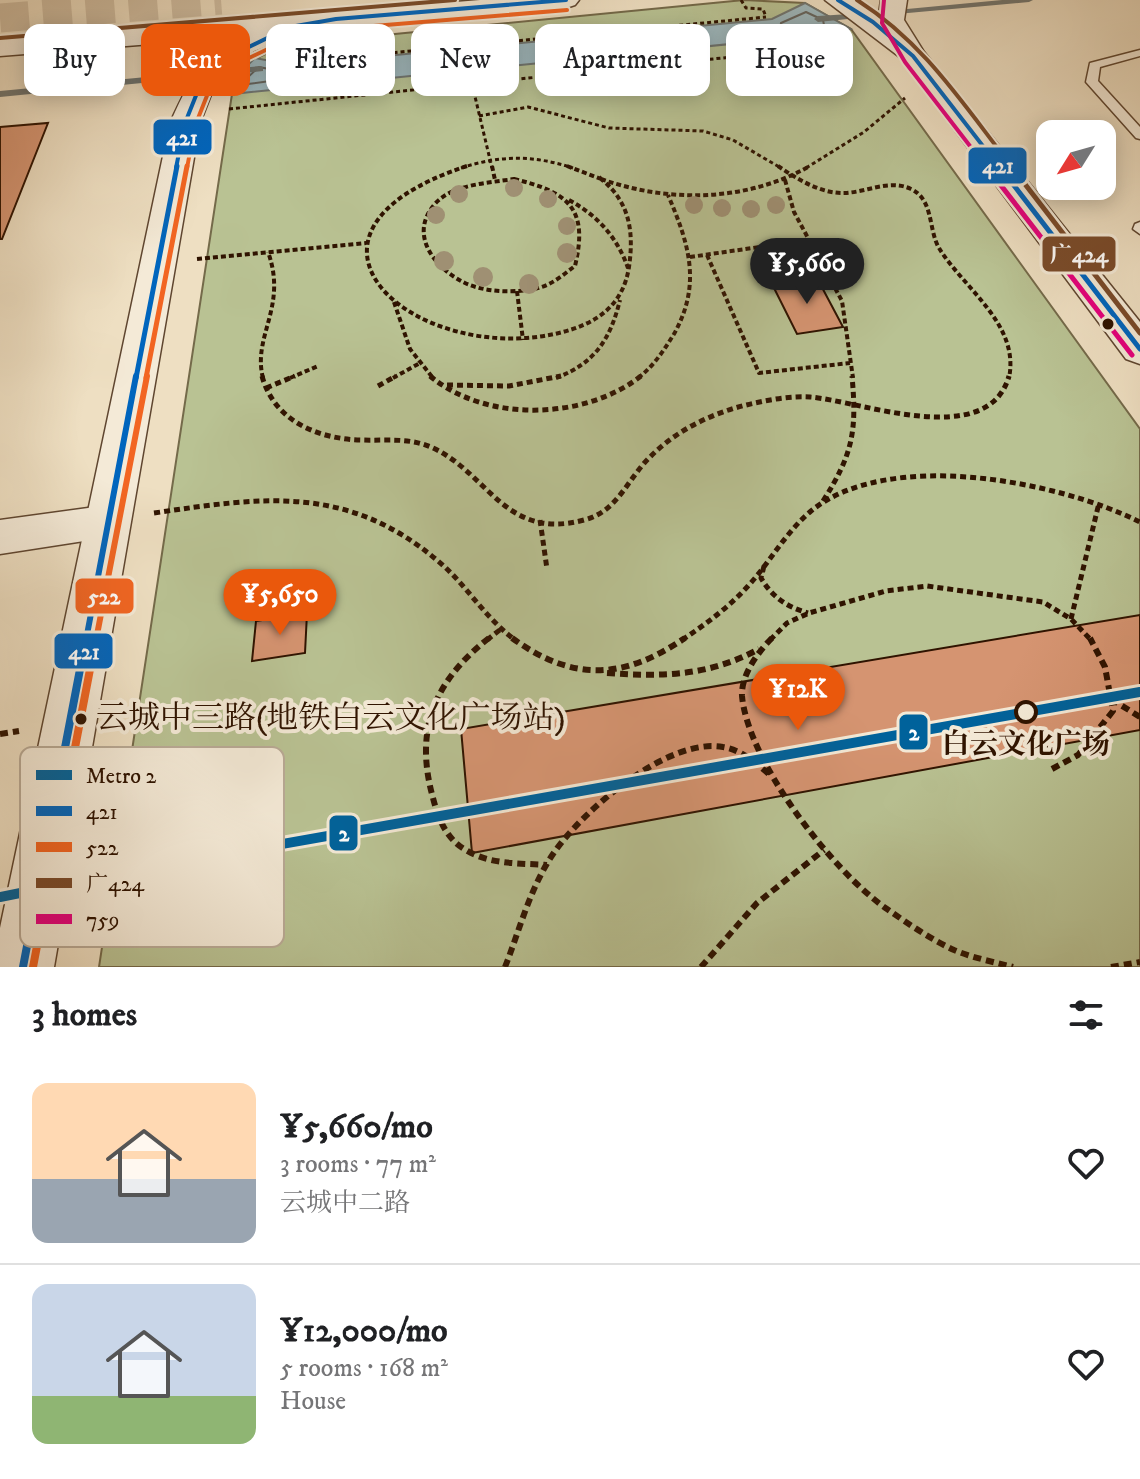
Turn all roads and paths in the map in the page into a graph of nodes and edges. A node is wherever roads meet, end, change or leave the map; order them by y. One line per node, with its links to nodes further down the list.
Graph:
1 (365, 0): 7 (street)
2 (566, 0): 6 (street)
3 (741, 0): 14 (path)
4 (838, 0): 16 (street)
5 (894, 0): 16 (street)
6 (336, 19): 8 (street); 23 (street)
7 (280, 24)
8 (285, 24)
9 (266, 26): 10 (street)
10 (125, 40)
11 (24, 47): 12 (street)
12 (0, 48)
13 (125, 50): 23 (street)
14 (395, 53)
15 (1140, 53): 24 (lane)
16 (913, 56): 45 (street)
17 (726, 58): 18 (path)
18 (519, 79)
19 (411, 91): 23 (path)
20 (909, 94): 26 (path)
21 (475, 96): 22 (path)
22 (479, 116): 25 (path); 26 (path)
23 (203, 117): 55 (street)
24 (1140, 135)
25 (490, 157): 27 (path); 28 (path); 33 (path)
26 (792, 175): 29 (path); 52 (path)
27 (599, 177): 30 (path); 39 (path)
28 (495, 180): 31 (path); 41 (path)
29 (785, 180): 30 (path); 32 (path)
30 (668, 195): 37 (path)
31 (568, 199): 39 (path); 41 (path)
32 (808, 240): 34 (path); 47 (path)
33 (366, 243): 35 (path); 43 (path)
34 (775, 244): 36 (path); 40 (path)
35 (268, 252): 38 (path); 51 (path)
36 (707, 255): 37 (path); 47 (path)
37 (690, 257): 49 (path)
38 (196, 259)
39 (628, 271): 42 (path)
40 (795, 281)
41 (517, 291): 44 (path)
42 (620, 300): 44 (path); 49 (path)
43 (394, 302): 44 (path); 46 (path)
44 (523, 340)
45 (1140, 349)
46 (420, 363): 49 (path); 50 (path)
47 (850, 363): 52 (path)
48 (318, 366): 51 (path)
49 (442, 385)
50 (378, 386)
51 (266, 388): 56 (path)
52 (853, 406): 53 (path); 56 (path)
53 (823, 501): 54 (path); 59 (path)
54 (1099, 503): 57 (path); 62 (path)
55 (132, 517): 58 (street); 63 (path); 68 (street)
56 (540, 520): 60 (path)
57 (1140, 522)
58 (0, 537)
59 (764, 564): 61 (path); 65 (path)
60 (547, 569)
61 (809, 613): 62 (path); 64 (path)
62 (1071, 619): 66 (path)
63 (501, 629): 65 (path); 72 (path)
64 (764, 646): 65 (path); 70 (path)
65 (599, 672)
66 (1111, 699): 67 (path); 69 (path)
67 (1140, 717)
68 (76, 747)
69 (1052, 769)
70 (775, 780): 71 (path); 72 (path)
71 (824, 850): 77 (path); 78 (path)
72 (547, 865): 76 (path)
73 (28, 947): 75 (street)
74 (1140, 962): 79 (path)
75 (23, 967)
76 (505, 967)
77 (701, 967)
78 (1013, 967)
79 (1111, 967)

